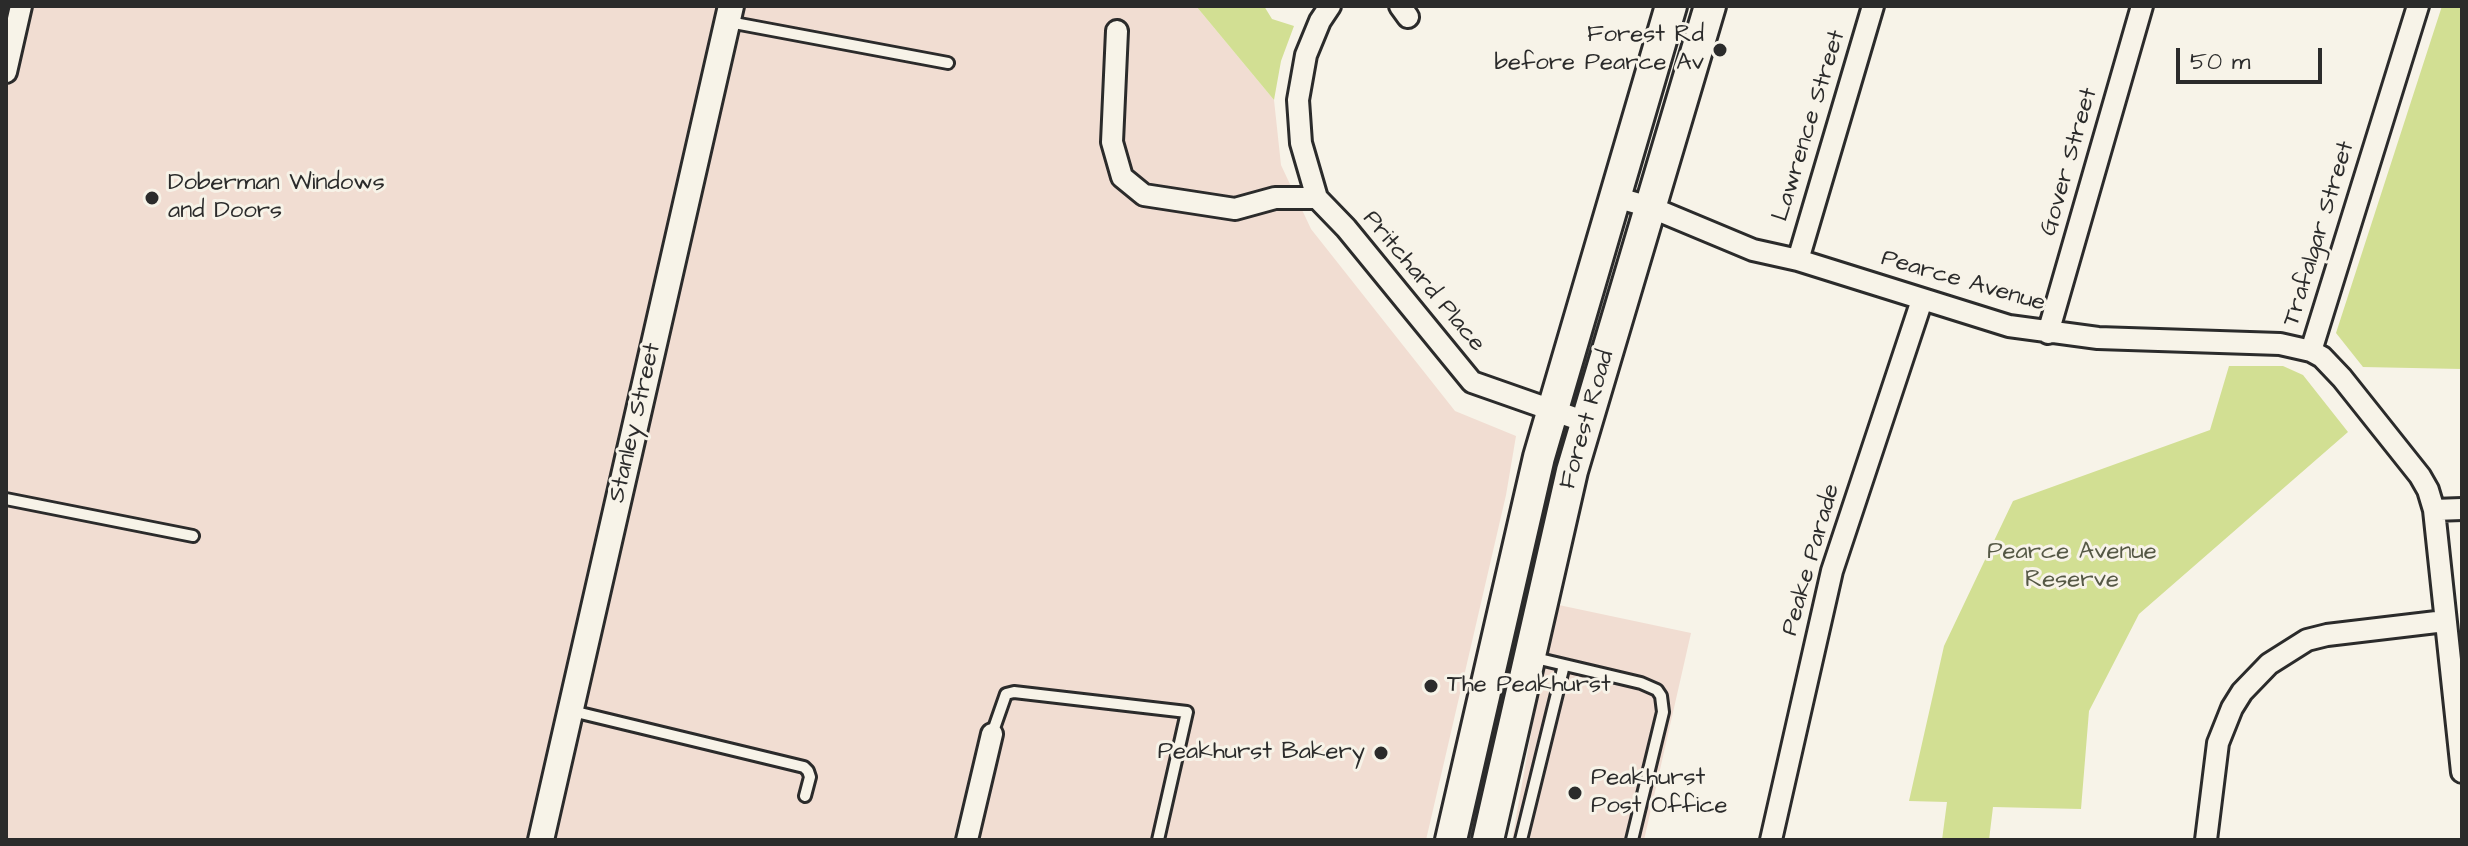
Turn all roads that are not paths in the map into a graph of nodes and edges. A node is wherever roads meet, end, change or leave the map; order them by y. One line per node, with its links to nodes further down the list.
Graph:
1 (21, 6): 11 (street)
2 (1330, 6): 13 (street, Pritchard Place)
3 (1671, 6): 12 (main road, Forest Road)
4 (1710, 6): 14 (main road, Forest Road)
5 (1873, 6): 15 (street, Lawrence Street)
6 (2142, 6): 17 (street, Gover Street)
7 (2418, 6): 18 (street, Trafalgar Street)
8 (729, 14): 10 (lane); 28 (street, Stanley Street)
9 (1117, 31): 13 (street)
10 (948, 63)
11 (6, 72)
12 (1615, 197): 14 (street, Pearce Avenue); 19 (main road, Forest Road)
13 (1317, 198): 19 (street, Pritchard Place)
14 (1650, 207): 15 (street, Pearce Avenue); 20 (main road, Forest Road)
15 (1798, 260): 16 (street, Pearce Avenue)
16 (1922, 300): 17 (street, Pearce Avenue); 39 (street, Peake Parade)
17 (2048, 333): 18 (street, Pearce Avenue)
18 (2311, 351): 23 (street, Trafalgar Street)
19 (1552, 411): 20 (street, Pritchard Place); 35 (main road, Forest Road)
20 (1586, 422): 26 (main road, Forest Road)
21 (6, 499): 24 (lane)
22 (2462, 509): 23 (street)
23 (2434, 510): 25 (street, Trafalgar Street)
24 (193, 536)
25 (2445, 621): 30 (street, Trafalgar Street); 40 (street)
26 (1530, 657): 27 (lane); 36 (main road, Forest Road)
27 (1564, 665): 37 (lane); 38 (lane)
28 (570, 711): 31 (lane); 32 (street, Stanley Street)
29 (992, 734): 33 (street); 34 (lane)
30 (2462, 772)
31 (805, 796)
32 (541, 840)
33 (967, 840)
34 (1158, 840)
35 (1451, 840)
36 (1488, 840)
37 (1521, 840)
38 (1632, 840)
39 (1771, 840)
40 (2206, 840)

